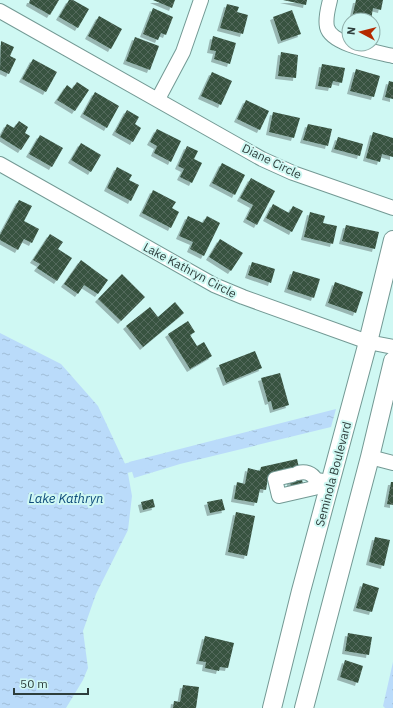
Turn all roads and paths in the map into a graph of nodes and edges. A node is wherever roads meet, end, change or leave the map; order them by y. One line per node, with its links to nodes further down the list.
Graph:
1 (201, 0): 5 (street)
2 (330, 0): 4 (street)
3 (0, 11): 5 (street, Diane Circle)
4 (393, 56)
5 (158, 99): 7 (street, Diane Circle)
6 (0, 164): 9 (street, Lake Kathryn Circle)
7 (393, 208)
8 (393, 240): 9 (main road, Seminola Boulevard)
9 (368, 342): 10 (street, Lake Kathryn Circle); 14 (main road, Seminola Boulevard)
10 (393, 347)
11 (393, 361): 12 (main road)
12 (370, 457): 13 (street); 16 (main road)
13 (393, 463)
14 (323, 481): 14 (street); 15 (main road, Seminola Boulevard)
15 (272, 708)
16 (304, 708)

